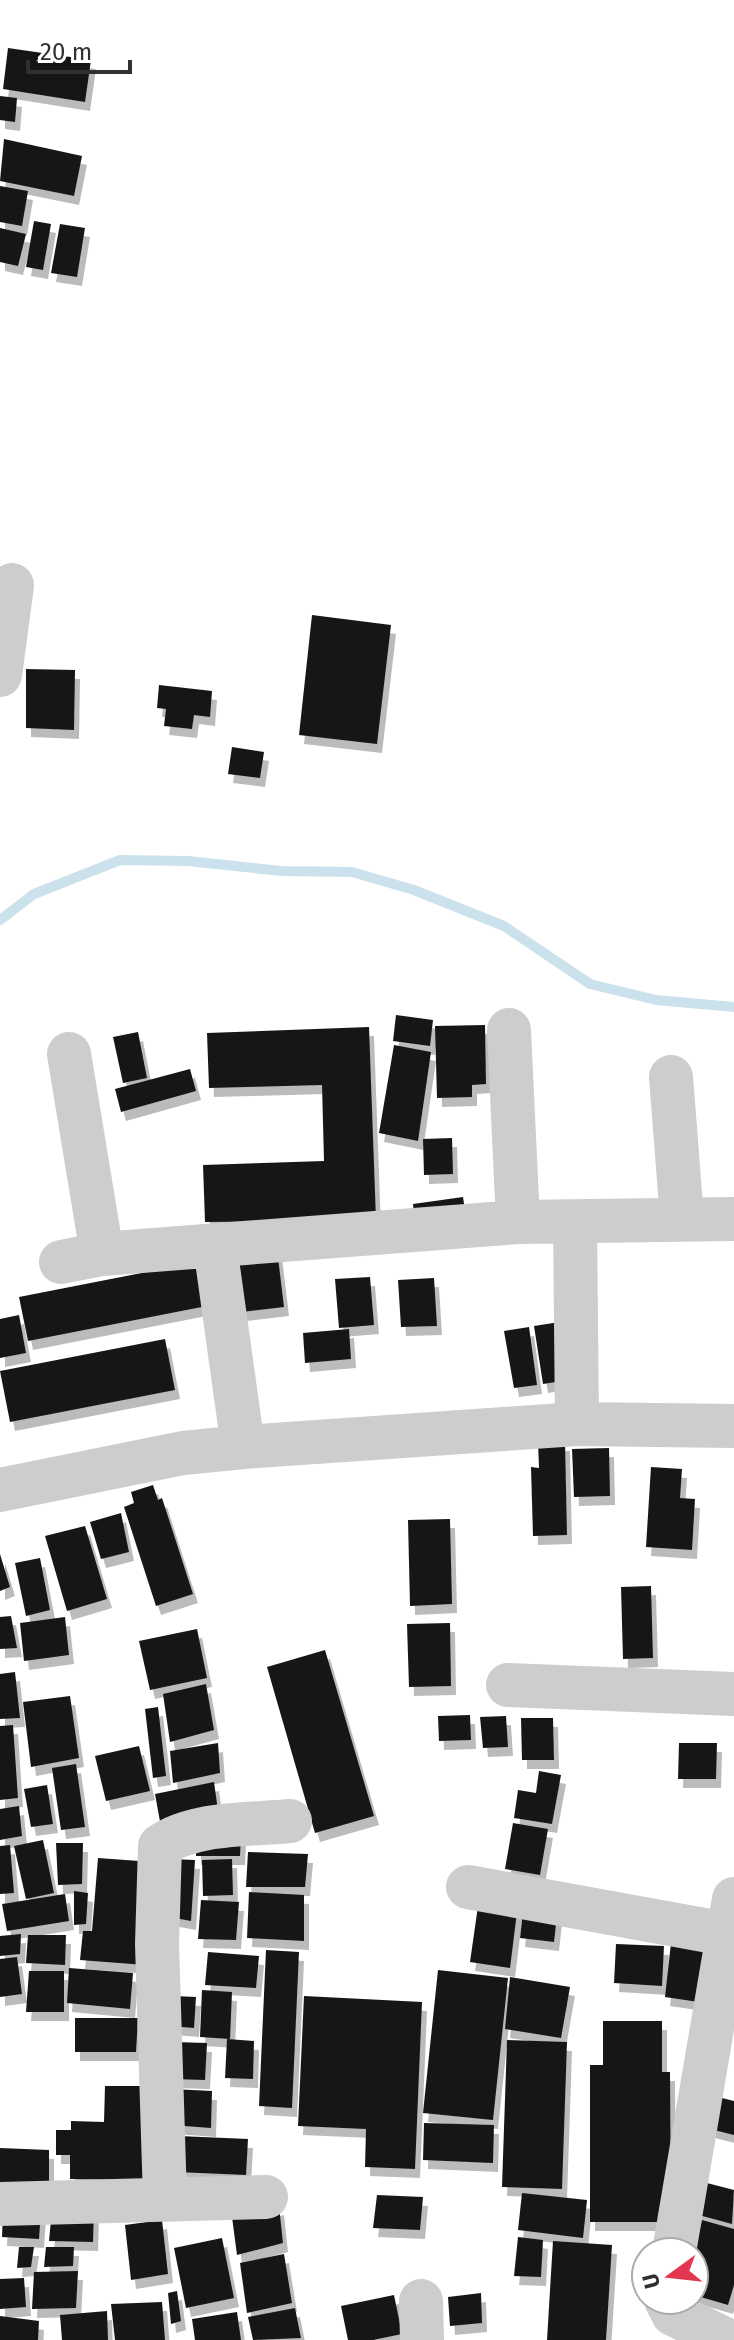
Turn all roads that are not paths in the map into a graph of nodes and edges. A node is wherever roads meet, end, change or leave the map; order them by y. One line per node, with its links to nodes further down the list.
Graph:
1 (12, 585): 2 (street)
2 (0, 675)
3 (509, 1030): 8 (street)
4 (69, 1054): 10 (street)
5 (671, 1077): 6 (street)
6 (682, 1219): 7 (street); 9 (street)
7 (734, 1219)
8 (518, 1222): 9 (street); 10 (street)
9 (575, 1223): 11 (street)
10 (215, 1246): 13 (street)
11 (577, 1424): 12 (street); 13 (street)
12 (734, 1426)
13 (243, 1447): 14 (street)
14 (0, 1490)
15 (508, 1685): 16 (street)
16 (734, 1694)
17 (290, 1821): 21 (street)
18 (468, 1887): 19 (street)
19 (730, 1916): 23 (street)
20 (266, 2197): 21 (street)
21 (165, 2199): 22 (street)
22 (0, 2204)
23 (677, 2236)
24 (677, 2316): 25 (street)
25 (727, 2340)

